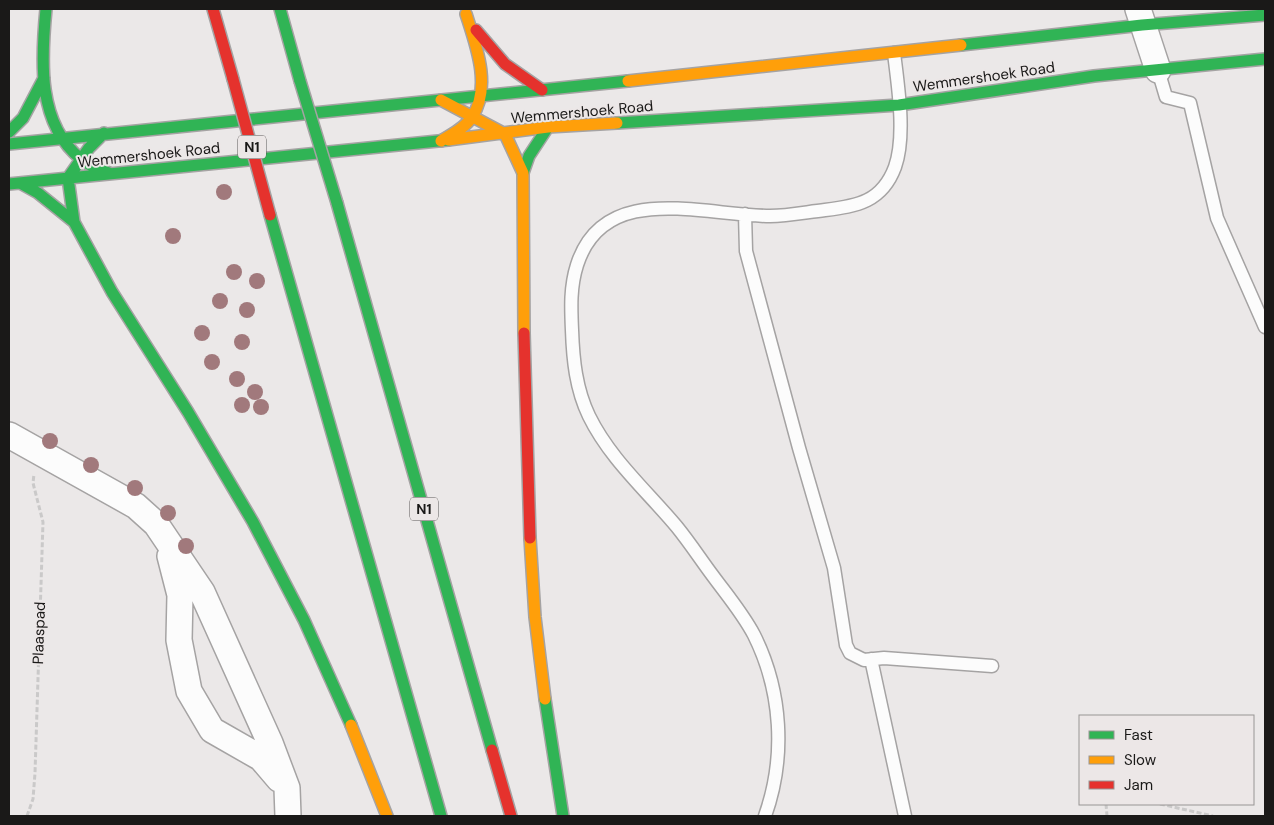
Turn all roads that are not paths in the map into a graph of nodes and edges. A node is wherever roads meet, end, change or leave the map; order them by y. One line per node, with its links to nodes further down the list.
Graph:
1 (46, 9): 10 (main road)
2 (212, 9): 38 (main road, N1, bridge)
3 (280, 9): 39 (main road, N1, bridge)
4 (464, 12): 11 (main road); 12 (main road)
5 (1265, 15): 6 (main road, Wemmershoek Road)
6 (1140, 17): 7 (main road, Wemmershoek Road); 9 (street)
7 (894, 53): 11 (main road, Wemmershoek Road); 14 (lane)
8 (1265, 59): 9 (main road, Wemmershoek Road)
9 (1158, 70): 14 (main road, Wemmershoek Road); 30 (lane)
10 (44, 78): 17 (main road); 20 (main road)
11 (542, 90): 12 (main road, Wemmershoek Road)
12 (480, 95): 13 (main road, Wemmershoek Road); 15 (main road)
13 (441, 100): 15 (main road); 18 (main road, Wemmershoek Road)
14 (899, 105): 16 (main road, Wemmershoek Road); 28 (lane)
15 (472, 117): 19 (main road); 21 (main road)
16 (548, 127): 19 (main road, Wemmershoek Road); 25 (main road)
17 (9, 132)
18 (104, 134): 20 (main road, Wemmershoek Road); 23 (main road)
19 (506, 134): 21 (main road, Wemmershoek Road); 25 (main road)
20 (61, 138): 22 (main road, Wemmershoek Road); 23 (main road)
21 (441, 141): 24 (main road, Wemmershoek Road)
22 (9, 144)
23 (80, 159): 24 (main road); 26 (main road)
24 (109, 173): 26 (main road, Wemmershoek Road)
25 (523, 173): 40 (main road)
26 (68, 178): 27 (main road, Wemmershoek Road); 29 (main road)
27 (15, 183): 29 (main road)
28 (745, 214): 33 (lane); 41 (lane)
29 (74, 222): 37 (main road)
30 (1265, 327)
31 (9, 435): 32 (street)
32 (166, 539): 35 (street); 35 (street)
33 (871, 659): 34 (lane); 42 (lane)
34 (992, 666)
35 (287, 788): 36 (street)
36 (288, 816)
37 (388, 816)
38 (441, 816)
39 (511, 816)
40 (563, 816)
41 (765, 816)
42 (905, 816)

